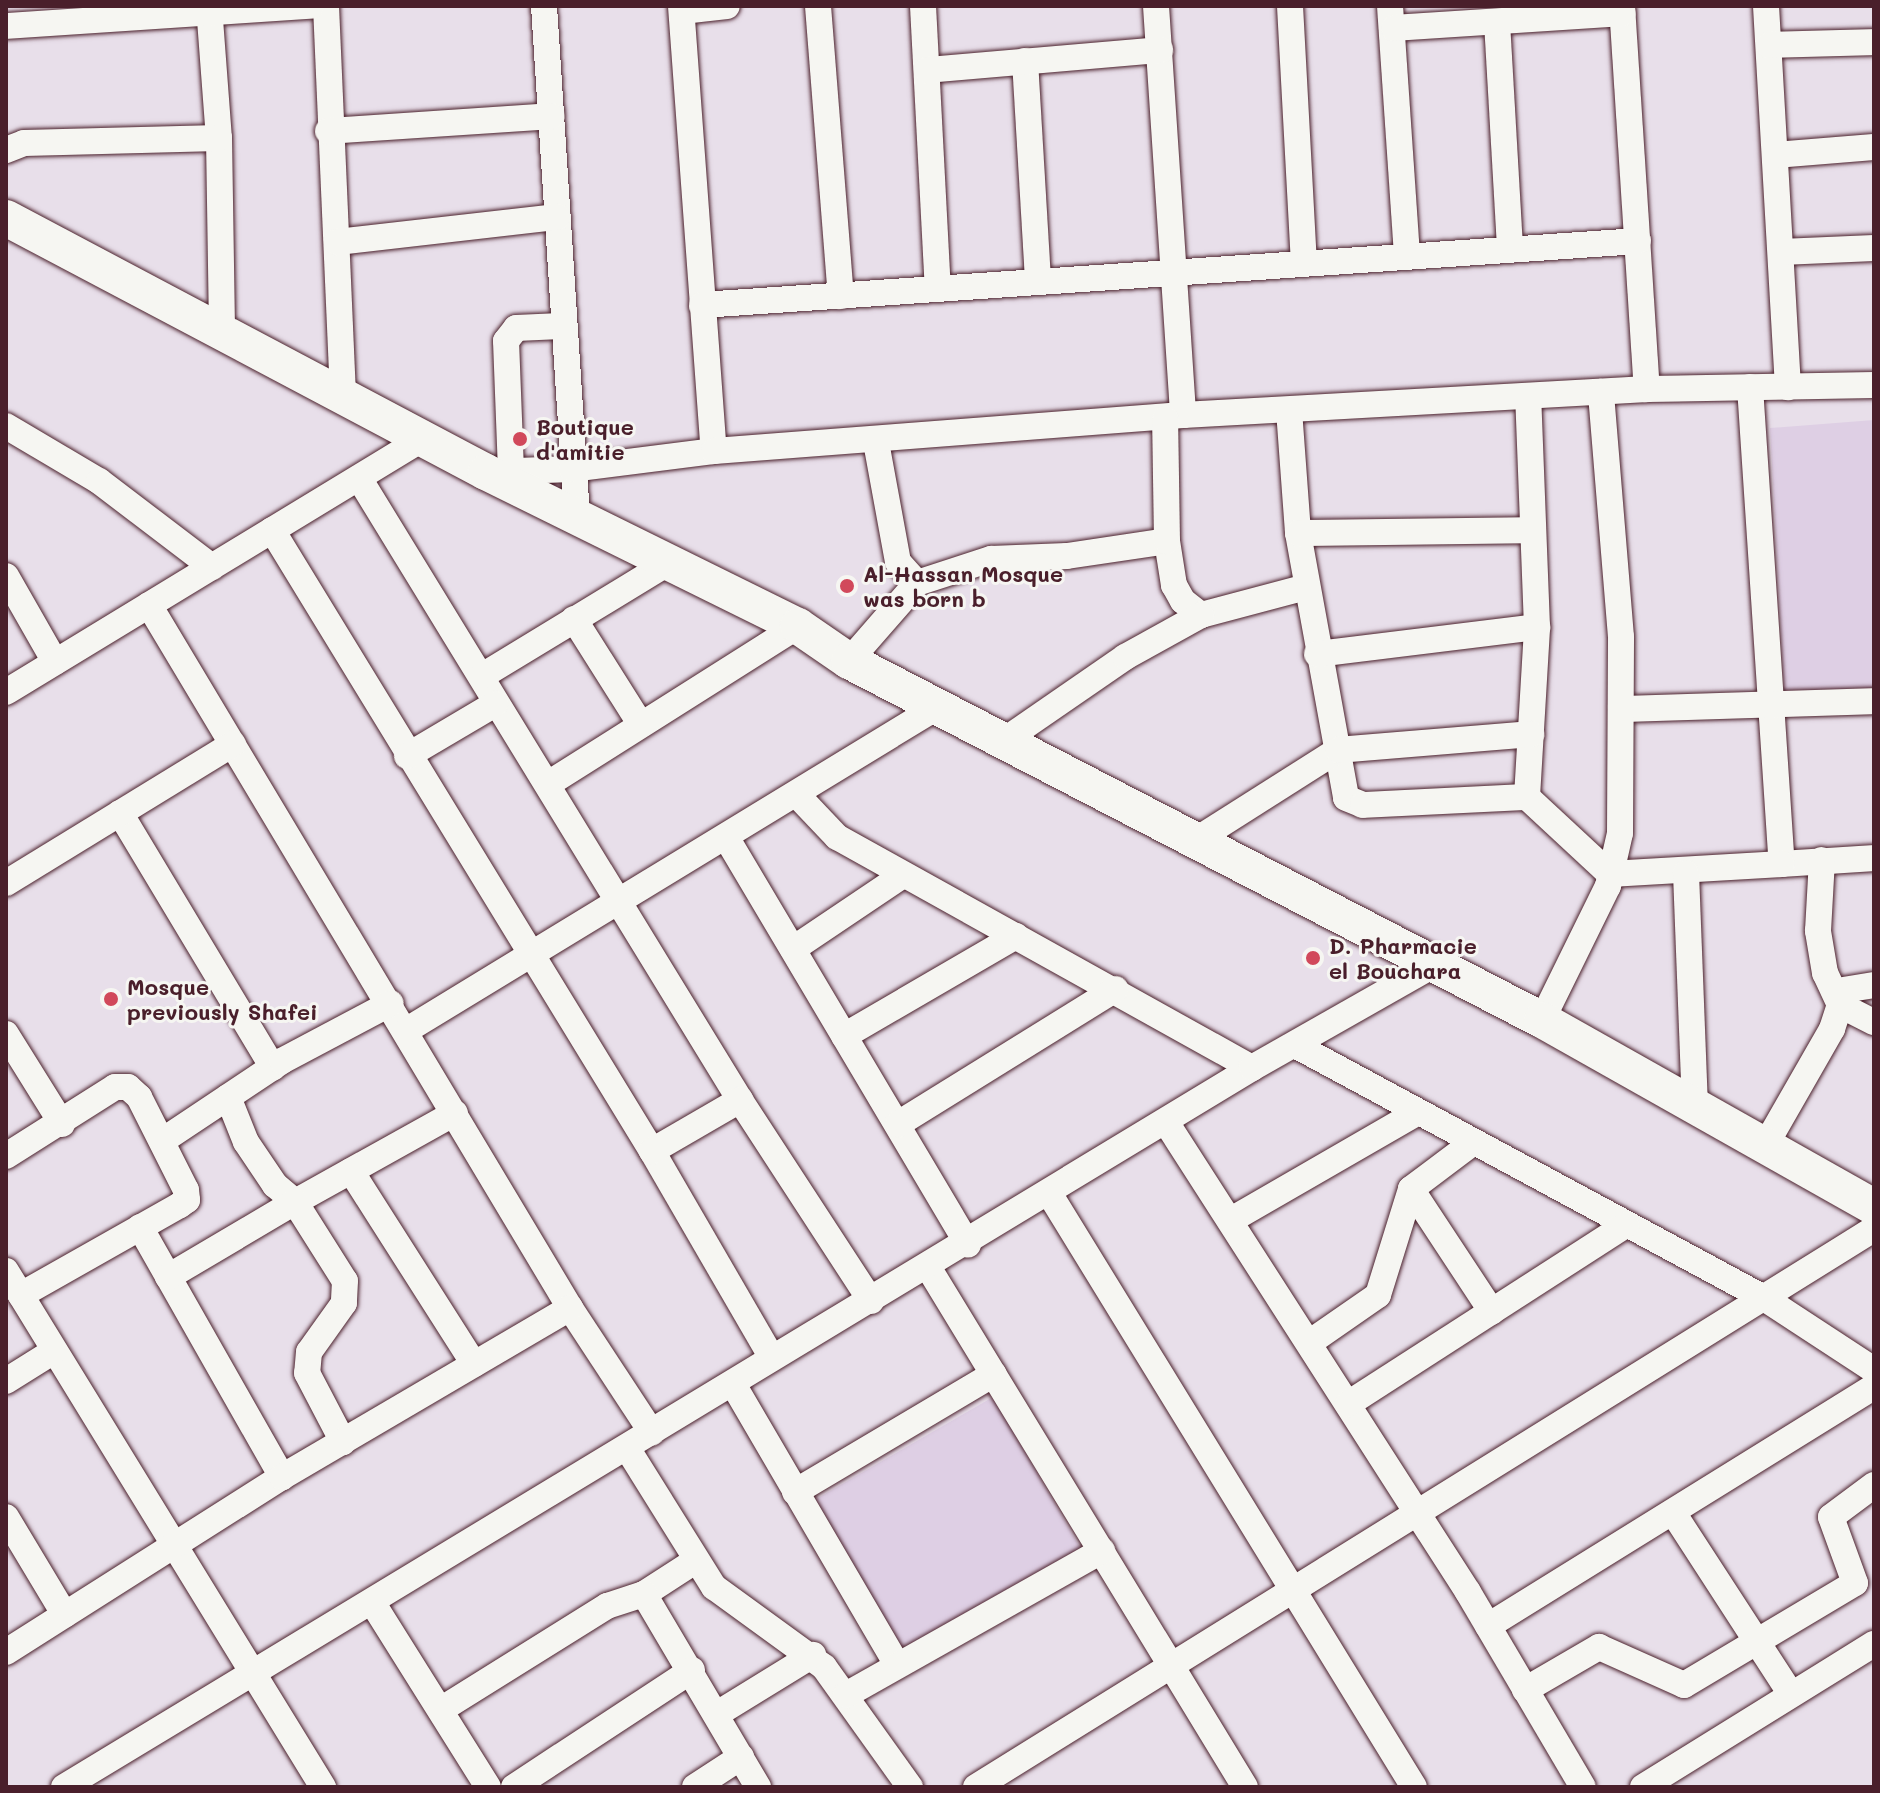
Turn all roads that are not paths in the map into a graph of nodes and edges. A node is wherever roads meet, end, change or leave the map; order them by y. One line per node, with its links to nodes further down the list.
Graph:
1 (311, 6): 11 (street)
2 (326, 6): 22 (street)
3 (544, 6): 21 (street)
4 (727, 6): 10 (street)
5 (818, 6): 39 (street)
6 (923, 6): 20 (street)
7 (1156, 6): 18 (street)
8 (1290, 6): 35 (street)
9 (1766, 6): 17 (street)
10 (682, 8): 40 (street)
11 (210, 9): 15 (street); 23 (street)
12 (1622, 10): 14 (street); 29 (street)
13 (1392, 17): 14 (street); 34 (street)
14 (1497, 22): 32 (street)
15 (6, 26)
16 (1874, 42): 17 (street)
17 (1769, 45): 26 (street)
18 (1160, 50): 19 (street); 36 (street)
19 (1025, 61): 20 (street); 37 (street)
20 (927, 70): 38 (street)
21 (551, 116): 22 (street); 27 (street)
22 (328, 131): 30 (street)
23 (219, 138): 25 (street); 42 (street)
24 (1874, 147): 26 (street)
25 (6, 150)
26 (1775, 155): 33 (street)
27 (558, 217): 30 (street); 41 (street)
28 (6, 218): 42 (street)
29 (1638, 241): 32 (street); 46 (street)
30 (337, 242): 47 (street)
31 (1874, 248): 33 (street)
32 (1510, 250): 34 (street)
33 (1781, 252): 45 (street)
34 (1407, 254): 35 (street)
35 (1304, 264): 36 (street)
36 (1173, 273): 37 (street); 51 (street)
37 (1038, 282): 38 (street)
38 (938, 289): 39 (street)
39 (841, 296): 40 (street)
40 (702, 305): 55 (street)
41 (561, 326): 56 (street); 57 (street)
42 (222, 331): 47 (street)
43 (1874, 385): 45 (street)
44 (1750, 387): 45 (street); 46 (street); 82 (street)
45 (1788, 387)
46 (1647, 389): 48 (street)
47 (343, 392): 53 (street)
48 (1601, 392): 49 (street); 83 (street)
49 (1528, 396): 50 (street); 61 (street)
50 (1289, 410): 51 (street); 62 (street)
51 (1174, 417): 54 (street); 63 (street)
52 (6, 426): 65 (street)
53 (426, 437): 57 (street); 58 (street)
54 (876, 442): 55 (street); 67 (street)
55 (714, 451): 56 (street)
56 (572, 469): 57 (street); 59 (street)
57 (499, 471): 59 (street)
58 (359, 478): 60 (street); 77 (street)
59 (577, 516): 64 (street)
60 (272, 530): 65 (street); 89 (street)
61 (1533, 530): 62 (street); 73 (street)
62 (1298, 533): 68 (street)
63 (1167, 541): 67 (street); 70 (street)
64 (671, 561): 71 (street); 72 (street)
65 (212, 567): 69 (street)
66 (6, 576): 76 (street)
67 (917, 583): 75 (street)
68 (1306, 587): 70 (street); 74 (street)
69 (149, 605): 76 (street); 87 (street)
70 (1201, 615): 86 (street)
71 (574, 619): 77 (street); 84 (street)
72 (798, 626): 75 (street); 84 (street)
73 (1537, 627): 74 (street); 85 (street)
74 (1317, 654): 88 (street)
75 (849, 661): 81 (street)
76 (55, 662): 78 (street)
77 (482, 676): 80 (street)
78 (6, 692)
79 (1874, 701): 82 (street)
80 (495, 704): 89 (street); 90 (street)
81 (937, 707): 86 (street); 91 (street)
82 (1771, 708): 83 (street); 98 (street)
83 (1621, 709): 100 (street)
84 (641, 725): 90 (street)
85 (1531, 734): 88 (street); 92 (street)
86 (1002, 742): 95 (street)
87 (233, 744): 93 (street); 111 (street)
88 (1338, 750): 92 (street); 95 (street)
89 (407, 756): 106 (street)
90 (548, 784): 103 (street)
91 (797, 795): 94 (street); 101 (street)
92 (1527, 797): 100 (street)
93 (120, 813): 102 (street); 118 (street)
94 (726, 837): 103 (street); 105 (street)
95 (1193, 842): 107 (street)
96 (1874, 858): 97 (street)
97 (1822, 860): 98 (street); 110 (street)
98 (1782, 864): 99 (street)
99 (1686, 873): 100 (street); 122 (street)
100 (1610, 874): 112 (street)
101 (903, 875): 104 (street); 105 (street)
102 (6, 883)
103 (618, 902): 106 (street); 121 (street)
104 (1016, 936): 109 (street); 116 (street)
105 (793, 949): 116 (street)
106 (529, 955): 114 (street); 131 (street)
107 (1435, 964): 112 (street); 117 (street)
108 (1874, 985): 110 (street)
109 (1116, 989): 119 (street); 127 (street)
110 (1839, 998): 113 (street); 130 (street)
111 (391, 1003): 114 (street); 118 (street)
112 (1542, 1020): 122 (street)
113 (1874, 1022)
114 (407, 1030): 123 (street)
115 (6, 1034): 126 (street)
116 (844, 1036): 127 (street)
117 (1295, 1045): 119 (street); 124 (street)
118 (273, 1068): 120 (street)
119 (1252, 1068): 125 (street)
120 (228, 1097): 128 (street); 136 (street)
121 (740, 1100): 131 (street); 148 (street)
122 (1695, 1106): 130 (street)
123 (455, 1113): 133 (street); 149 (street)
124 (1416, 1113): 129 (street); 138 (street)
125 (1166, 1122): 135 (street); 138 (street)
126 (62, 1124): 128 (street); 132 (street)
127 (898, 1124): 142 (street)
128 (162, 1141): 140 (street)
129 (1472, 1143): 134 (street); 139 (street)
130 (1765, 1146): 137 (street)
131 (652, 1151): 153 (street)
132 (6, 1156)
133 (351, 1171): 136 (street); 154 (street)
134 (1411, 1189): 150 (street); 151 (street)
135 (1049, 1193): 142 (street); 174 (street)
136 (295, 1202): 145 (street); 162 (street)
137 (1874, 1207)
138 (1231, 1220): 151 (street)
139 (1626, 1225): 147 (street); 150 (street)
140 (140, 1227): 145 (street); 146 (street)
141 (1874, 1229): 147 (street)
142 (968, 1244): 143 (street)
143 (928, 1267): 148 (street); 156 (street)
144 (6, 1271): 146 (street)
145 (168, 1277): 164 (street)
146 (21, 1295): 152 (street)
147 (1764, 1298): 155 (street); 167 (street)
148 (871, 1301): 153 (street)
149 (570, 1308): 154 (street); 161 (street)
150 (1492, 1312): 160 (street)
151 (1309, 1343): 160 (street)
152 (54, 1351): 157 (street); 170 (street)
153 (772, 1358): 158 (street)
154 (474, 1364): 162 (street)
155 (1874, 1370)
156 (994, 1374): 166 (street); 171 (street)
157 (6, 1381)
158 (733, 1384): 161 (street); 166 (street)
159 (1874, 1387): 168 (street)
160 (1348, 1404): 167 (street)
161 (652, 1433): 163 (street)
162 (343, 1442): 164 (street)
163 (627, 1448): 172 (street); 176 (street)
164 (282, 1477): 170 (street)
165 (1874, 1485): 173 (street)
166 (795, 1492): 183 (street)
167 (1419, 1514): 174 (street); 178 (street)
168 (1674, 1514): 178 (street); 179 (street)
169 (6, 1517): 177 (street)
170 (174, 1546): 177 (street); 186 (street)
171 (1102, 1551): 183 (street); 184 (street)
172 (695, 1561): 175 (street); 182 (street)
173 (1864, 1577): 179 (street)
174 (1293, 1593): 184 (street); 202 (street)
175 (644, 1594): 185 (street); 190 (street)
176 (372, 1602): 186 (street); 190 (street)
177 (65, 1615): 181 (street)
178 (1488, 1626): 187 (street)
179 (1757, 1642): 187 (street); 188 (street)
180 (1874, 1644): 188 (street)
181 (6, 1652)
182 (813, 1655): 189 (street); 191 (street)
183 (897, 1665): 189 (street)
184 (1174, 1668): 193 (street); 201 (street)
185 (692, 1670): 191 (street); 197 (street)
186 (254, 1674): 194 (street); 195 (street)
187 (1525, 1690): 203 (street)
188 (1791, 1694): 204 (street)
189 (846, 1695): 200 (street)
190 (442, 1709): 196 (street)
191 (717, 1714): 192 (street)
192 (741, 1757): 198 (street); 199 (street)
193 (1234, 1783)
194 (64, 1787)
195 (323, 1787)
196 (488, 1787)
197 (514, 1787)
198 (695, 1787)
199 (758, 1787)
200 (910, 1787)
201 (976, 1787)
202 (1414, 1787)
203 (1583, 1787)
204 (1643, 1787)

